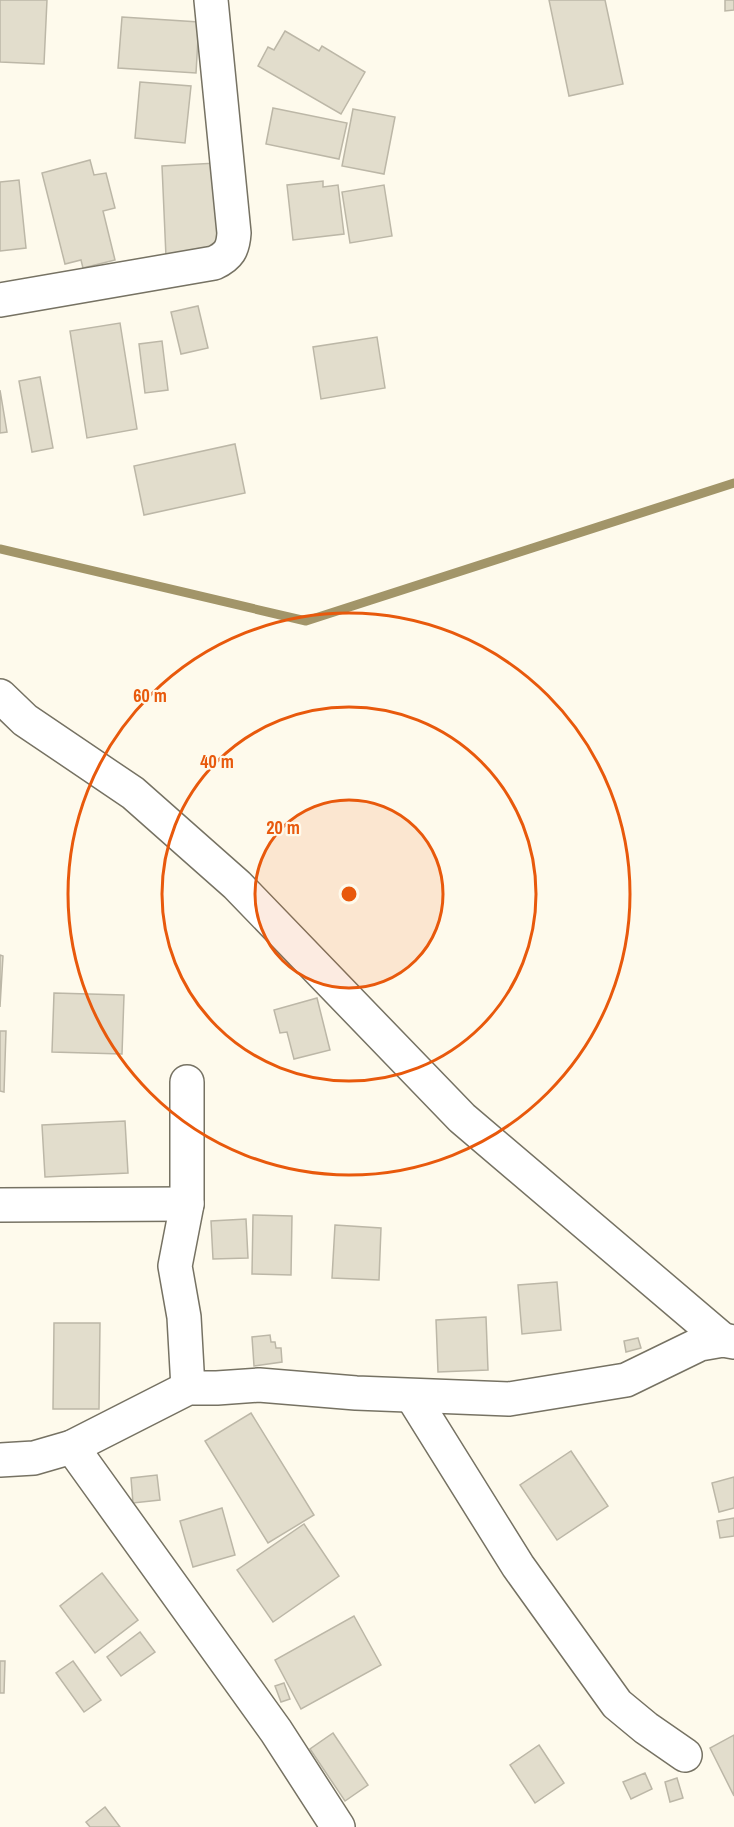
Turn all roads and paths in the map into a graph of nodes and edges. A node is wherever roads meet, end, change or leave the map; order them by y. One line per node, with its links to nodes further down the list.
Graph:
1 (211, 0): 2 (street)
2 (0, 300)
3 (0, 696): 7 (street)
4 (187, 1082): 5 (street)
5 (187, 1204): 6 (street); 8 (street)
6 (0, 1205)
7 (729, 1341): 9 (street)
8 (188, 1388): 9 (street); 10 (street)
9 (412, 1396): 12 (street)
10 (72, 1446): 11 (street); 13 (street)
11 (0, 1460)
12 (685, 1755)
13 (338, 1827)

